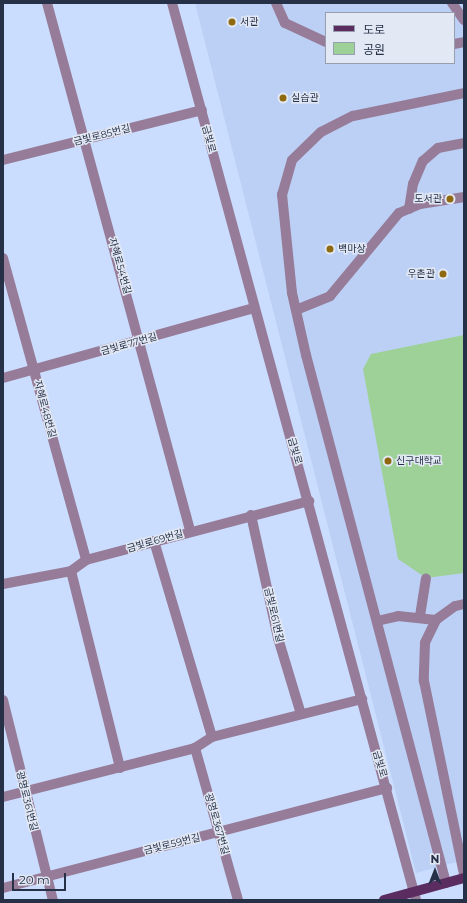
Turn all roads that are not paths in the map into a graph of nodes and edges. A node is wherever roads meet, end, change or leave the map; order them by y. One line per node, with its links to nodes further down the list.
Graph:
1 (47, 3): 9 (street, 자혜로54번길)
2 (172, 3): 8 (street, 금빛로)
3 (276, 3): 6 (street)
4 (452, 3): 5 (street)
5 (464, 20)
6 (325, 42)
7 (464, 94): 16 (street)
8 (202, 110): 9 (street, 금빛로85번길); 15 (street, 금빛로)
9 (84, 140): 11 (street, 금빛로85번길); 17 (street, 자혜로54번길)
10 (464, 143): 13 (street)
11 (3, 160)
12 (464, 197): 13 (street)
13 (409, 208): 16 (street)
14 (3, 258): 18 (street, 자혜로48번길)
15 (254, 308): 17 (street, 금빛로77번길); 20 (street, 금빛로)
16 (296, 310): 31 (street)
17 (141, 341): 18 (street, 금빛로77번길); 22 (street, 자혜로54번길)
18 (35, 370): 19 (street, 금빛로77번길); 24 (street, 자혜로48번길)
19 (3, 378)
20 (309, 501): 21 (street, 금빛로69번길); 32 (street, 금빛로)
21 (251, 516): 22 (street, 금빛로69번길); 34 (street, 금빛로61번길)
22 (190, 530): 23 (street, 금빛로69번길)
23 (154, 541): 24 (street, 금빛로69번길); 35 (street)
24 (86, 560): 25 (street, 금빛로69번길)
25 (71, 570): 27 (street, 금빛로69번길); 37 (street)
26 (426, 578): 29 (street)
27 (3, 584)
28 (464, 604): 30 (street)
29 (420, 616): 30 (street); 31 (street)
30 (436, 620): 42 (street)
31 (377, 621): 45 (street)
32 (362, 699): 34 (street); 38 (street, 금빛로)
33 (3, 701): 39 (street, 광명로361번길)
34 (301, 714): 35 (street)
35 (212, 737): 36 (street)
36 (195, 748): 37 (street); 41 (street, 광명로367번길)
37 (120, 768): 39 (street)
38 (387, 788): 41 (street, 금빛로59번길); 47 (street, 금빛로)
39 (24, 791): 40 (street); 43 (street, 광명로361번길)
40 (3, 797)
41 (220, 831): 43 (street, 금빛로59번길); 49 (street, 광명로367번길)
42 (464, 874)
43 (46, 876): 46 (street, 금빛로59번길); 48 (street, 광명로361번길)
44 (464, 878): 45 (main road)
45 (446, 883): 47 (main road)
46 (3, 888)
47 (415, 896): 50 (main road)
48 (53, 900)
49 (238, 900)
50 (384, 900)

